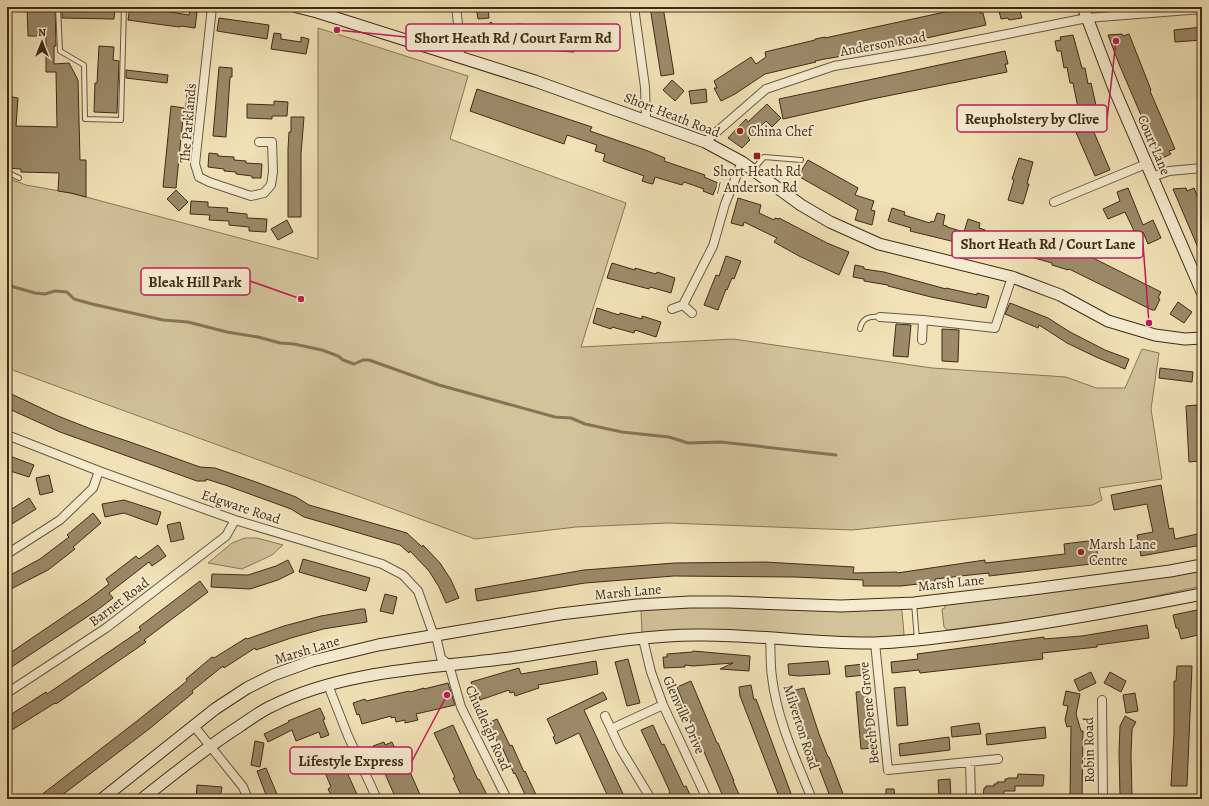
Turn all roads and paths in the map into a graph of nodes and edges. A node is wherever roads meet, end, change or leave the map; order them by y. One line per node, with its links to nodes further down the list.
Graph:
1 (58, 7): 2 (lane)
2 (124, 7)
3 (212, 7): 13 (street, The Parklands)
4 (297, 7): 9 (main road, Short Heath Road)
5 (456, 7): 11 (street)
6 (634, 7): 12 (street)
7 (1083, 7): 10 (main road, Court Lane)
8 (1202, 9): 10 (street, Anderson Road)
9 (318, 10): 11 (main road, Short Heath Road)
10 (1087, 18): 14 (street, Anderson Road); 17 (main road, Court Lane)
11 (458, 57): 12 (main road, Short Heath Road)
12 (646, 120): 14 (main road, Short Heath Road)
13 (259, 142)
14 (705, 142): 16 (main road, Short Heath Road)
15 (801, 160): 19 (lane)
16 (742, 162): 19 (main road, Short Heath Road); 26 (street)
17 (1146, 164): 21 (main road, Court Lane); 23 (street)
18 (1202, 168): 21 (street)
19 (753, 170): 24 (main road, Short Heath Road)
20 (7, 172): 22 (lane)
21 (1152, 177): 25 (main road, Court Lane)
22 (19, 178)
23 (1054, 202)
24 (1012, 277): 30 (street); 32 (main road, Short Heath Road)
25 (1202, 292)
26 (683, 305): 27 (street); 28 (street)
27 (672, 309)
28 (692, 313)
29 (880, 317): 30 (street); 31 (lane)
30 (923, 320): 33 (street)
31 (860, 329)
32 (1202, 338)
33 (922, 340)
34 (7, 435): 35 (street, Edgware Road)
35 (99, 471): 36 (street, Edgware Road); 37 (street)
36 (235, 520): 41 (street, Edgware Road); 48 (street, Barnet Road)
37 (7, 554)
38 (1202, 565): 40 (main road, Marsh Lane)
39 (1202, 594): 44 (main road)
40 (914, 603): 41 (main road, Marsh Lane); 44 (lane)
41 (434, 636): 46 (street, Edgware Road); 52 (main road, Marsh Lane)
42 (770, 638): 43 (main road); 45 (main road); 64 (street, Milverton Road)
43 (643, 639): 46 (main road); 50 (street, Glenville Drive)
44 (917, 641): 45 (main road)
45 (874, 643): 56 (street, Beech Dene Grove)
46 (449, 665): 47 (main road); 61 (street, Chudleigh Road)
47 (328, 685): 54 (main road); 60 (street)
48 (7, 692)
49 (1102, 700): 66 (street, Robin Road)
50 (664, 704): 53 (street); 63 (street, Glenville Drive)
51 (604, 716): 53 (street)
52 (194, 726): 54 (street); 57 (main road, Marsh Lane)
53 (611, 729): 62 (street)
54 (210, 746): 58 (main road); 59 (street)
55 (998, 759): 56 (street, Beech Dene Grove)
56 (970, 762): 65 (street)
57 (102, 799)
58 (142, 799)
59 (248, 799)
60 (377, 799)
61 (507, 799)
62 (651, 799)
63 (707, 799)
64 (812, 799)
65 (971, 799)
66 (1103, 799)

